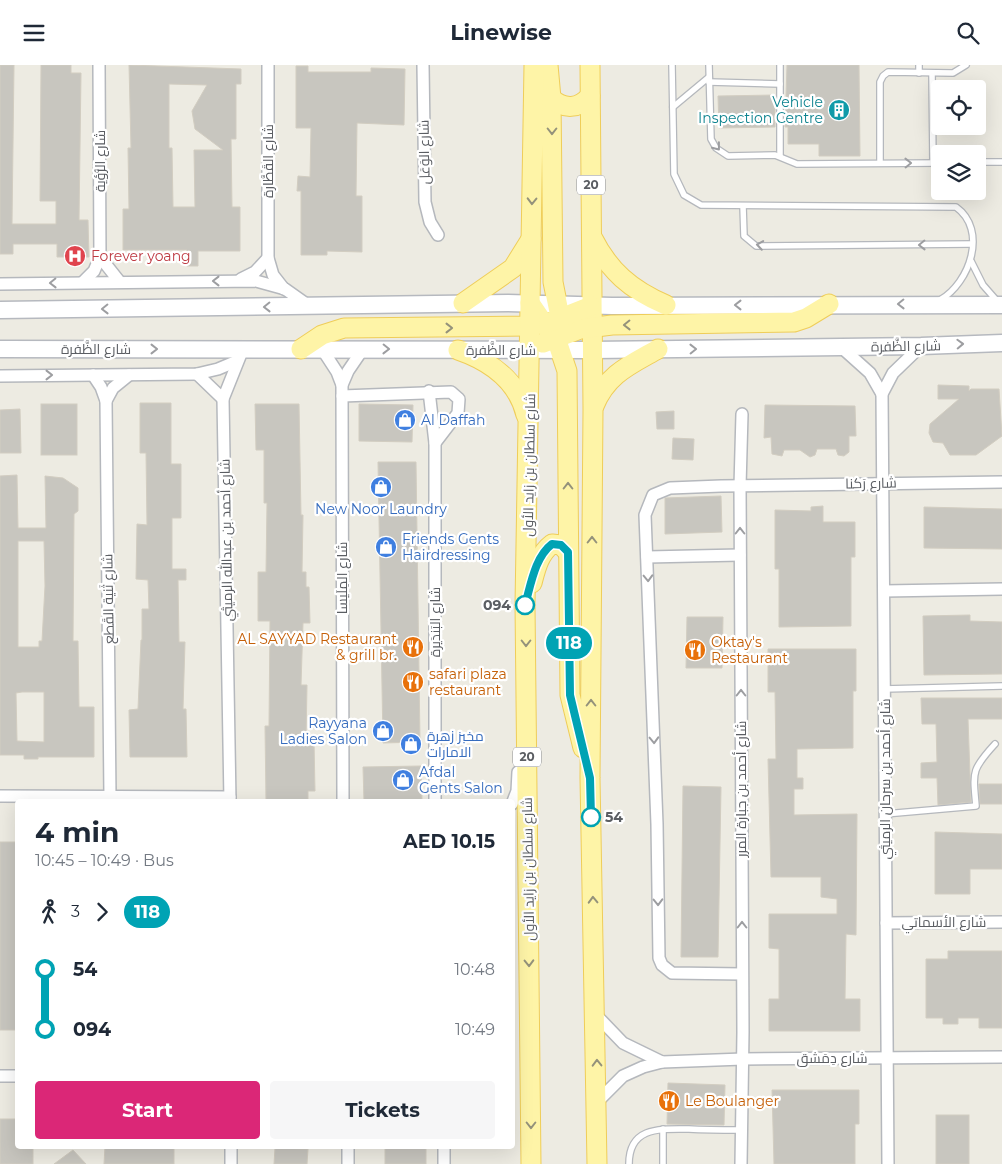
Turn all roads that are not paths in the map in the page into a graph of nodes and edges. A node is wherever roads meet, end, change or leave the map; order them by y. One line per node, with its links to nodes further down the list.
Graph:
1 (99, 65): 30 (street, شارع الرُّؤية)
2 (268, 65): 31 (street, شارع القَطَّارة)
3 (423, 65): 26 (street, شارع الوَعَل)
4 (534, 65): 28 (main road, شارع سلطان بن زايد الأول / 20, one-way to 28)
5 (548, 65): 17 (main road)
6 (590, 65): 16 (main road, 20)
7 (672, 65): 18 (lane)
8 (709, 65): 14 (lane)
9 (780, 65): 15 (lane)
10 (919, 65): 12 (lane)
11 (966, 65): 13 (lane)
12 (919, 73): 13 (lane); 23 (lane)
13 (932, 73): 19 (lane)
14 (709, 79): 15 (lane); 18 (lane); 20 (lane, one-way to 20)
15 (780, 84): 20 (lane)
16 (590, 96): 17 (main road); 27 (main road, 20)
17 (551, 98): 47 (main road, one-way to 47)
18 (673, 107): 25 (lane)
19 (933, 145)
20 (780, 156): 23 (lane)
21 (986, 162): 22 (lane)
22 (1002, 162)
23 (880, 163): 24 (lane, one-way to 24)
24 (931, 163)
25 (743, 206): 29 (lane); 29 (lane, one-way to 25)
26 (438, 235)
27 (592, 237): 42 (main road); 44 (main road, 20)
28 (532, 238): 38 (main road); 39 (main road, شارع سلطان بن زايد الأول / 20)
29 (971, 245): 32 (lane)
30 (100, 257): 33 (street); 35 (street)
31 (268, 258): 34 (street); 37 (street, شارع القَطَّارة)
32 (971, 261): 40 (lane); 43 (lane)
33 (119, 281): 34 (street, one-way to 33); 35 (street)
34 (237, 281): 37 (street)
35 (83, 282): 36 (street, one-way to 36)
36 (0, 284)
37 (285, 289): 45 (street)
38 (463, 303): 39 (main road); 45 (main road)
39 (530, 303): 47 (main road, شارع سلطان بن زايد الأول / 20); 47 (main road)
40 (934, 303): 41 (main road, one-way to 41); 43 (main road)
41 (829, 304): 42 (main road, one-way to 42); 48 (main road, one-way to 48)
42 (666, 305): 44 (main road)
43 (1001, 305)
44 (591, 306): 47 (main road); 48 (main road, 20)
45 (310, 307): 46 (main road, one-way to 46)
46 (0, 310)
47 (554, 327): 48 (main road); 53 (main road, one-way to 47); 56 (main road, شارع سلطان بن زايد الأول / 20); 56 (main road, شارع الظَّفرة); 59 (main road); 77 (main road, one-way to 47)
48 (591, 327): 59 (main road, 20)
49 (1002, 343): 50 (main road, شارع الظَّفرة, one-way to 49)
50 (921, 346): 51 (main road, شارع الظَّفرة); 67 (street, شارع أحمد بن سرحان الرميثي)
51 (841, 347): 57 (main road, شارع الظَّفرة, one-way to 51); 67 (street, شارع أحمد بن سرحان الرميثي)
52 (0, 349): 60 (main road, شارع الظَّفرة, one-way to 60)
53 (301, 349): 54 (main road, شارع الظَّفرة); 60 (main road, شارع الظَّفرة)
54 (322, 349): 55 (main road, شارع الظَّفرة); 65 (street, شارع المِلَيسا)
55 (363, 349): 58 (main road, شارع الظَّفرة, one-way to 58); 65 (street, شارع المِلَيسا)
56 (531, 349): 58 (main road, شارع الظَّفرة); 72 (main road, شارع سلطان بن زايد الأول / 20)
57 (658, 349): 59 (main road, شارع الظَّفرة); 70 (main road)
58 (458, 350): 72 (main road)
59 (592, 350): 70 (main road, 20)
60 (240, 355): 61 (street); 68 (street, شارع أحمد بن عبدالله الرميثي)
61 (198, 374): 63 (street); 68 (street)
62 (93, 375): 63 (street); 64 (street, one-way to 62); 69 (street, شارع ثَنية القَطع)
63 (130, 375): 69 (street)
64 (0, 376)
65 (342, 390): 66 (street); 91 (street, شارع المِلَيسا)
66 (429, 391): 73 (street, شارع البَندَيرة); 73 (street)
67 (882, 394): 75 (street, شارع أحمد بن سرحان الرميثي)
68 (223, 399): 90 (street, شارع أحمد بن عبدالله الرميثي)
69 (106, 401): 89 (street, شارع ثَنية القَطع)
70 (593, 410): 87 (main road, 20, one-way to 70)
71 (742, 414): 76 (street, شارع أحمد بن جبارة المرر)
72 (530, 429): 82 (main road, شارع سلطان بن زايد الأول / 20)
73 (434, 443): 92 (street, شارع البَندَيرة)
74 (1002, 482): 75 (street, شارع رَكنا)
75 (883, 483): 76 (street, شارع رَكنا); 81 (street, شارع أحمد بن سرحان الرميثي)
76 (740, 485): 78 (street, شارع أحمد بن جبارة المرر, one-way to 76); 79 (street, شارع رَكنا)
77 (568, 552): 82 (main road); 87 (main road)
78 (740, 555): 79 (street); 97 (street, شارع أحمد بن جبارة المرر, one-way to 78)
79 (647, 557): 97 (street, شارع رَكنا, one-way to 97)
80 (1002, 589): 81 (street)
81 (884, 591): 85 (street, شارع أحمد بن سرحان الرميثي)
82 (525, 605): 83 (main road, شارع سلطان بن زايد الأول / 20, one-way to 83)
83 (526, 683): 93 (street); 114 (main road, شارع سلطان بن زايد الأول / 20, one-way to 114)
84 (1002, 686): 85 (lane)
85 (884, 689): 94 (street, شارع أحمد بن سرحان الرميثي)
86 (995, 745): 94 (lane)
87 (590, 778): 98 (main road, 20, one-way to 87)
88 (0, 796): 89 (street)
89 (110, 797): 90 (street)
90 (230, 799)
91 (343, 799)
92 (436, 799)
93 (514, 799)
94 (885, 814): 96 (street, شارع أحمد بن سرحان الرميثي)
95 (1002, 922): 96 (street, شارع الأسماتي)
96 (886, 923): 100 (street, شارع أحمد بن سرحان الرميثي)
97 (742, 974): 101 (street, شارع أحمد بن جبارة المرر)
98 (596, 1015): 102 (street, شارع دِمَشق); 105 (main road, 20, one-way to 98)
99 (1002, 1057): 100 (street, شارع دِمَشق)
100 (887, 1058): 101 (street, شارع دِمَشق); 119 (street, شارع أحمد بن سرحان الرميثي)
101 (743, 1059): 102 (street, شارع دِمَشق); 107 (street, شارع أحمد بن جبارة المرر)
102 (662, 1062): 105 (street, شارع دِمَشق)
103 (0, 1076): 104 (street)
104 (15, 1076)
105 (597, 1102): 115 (main road, 20)
106 (663, 1129): 107 (lane); 116 (lane); 117 (lane)
107 (740, 1130): 118 (street, شارع أحمد بن جبارة المرر)
108 (231, 1149): 111 (street)
109 (348, 1149): 112 (street)
110 (444, 1149): 113 (street)
111 (231, 1164)
112 (348, 1164)
113 (444, 1164)
114 (531, 1164)
115 (597, 1164)
116 (629, 1164)
117 (663, 1164)
118 (741, 1164)
119 (888, 1164)

